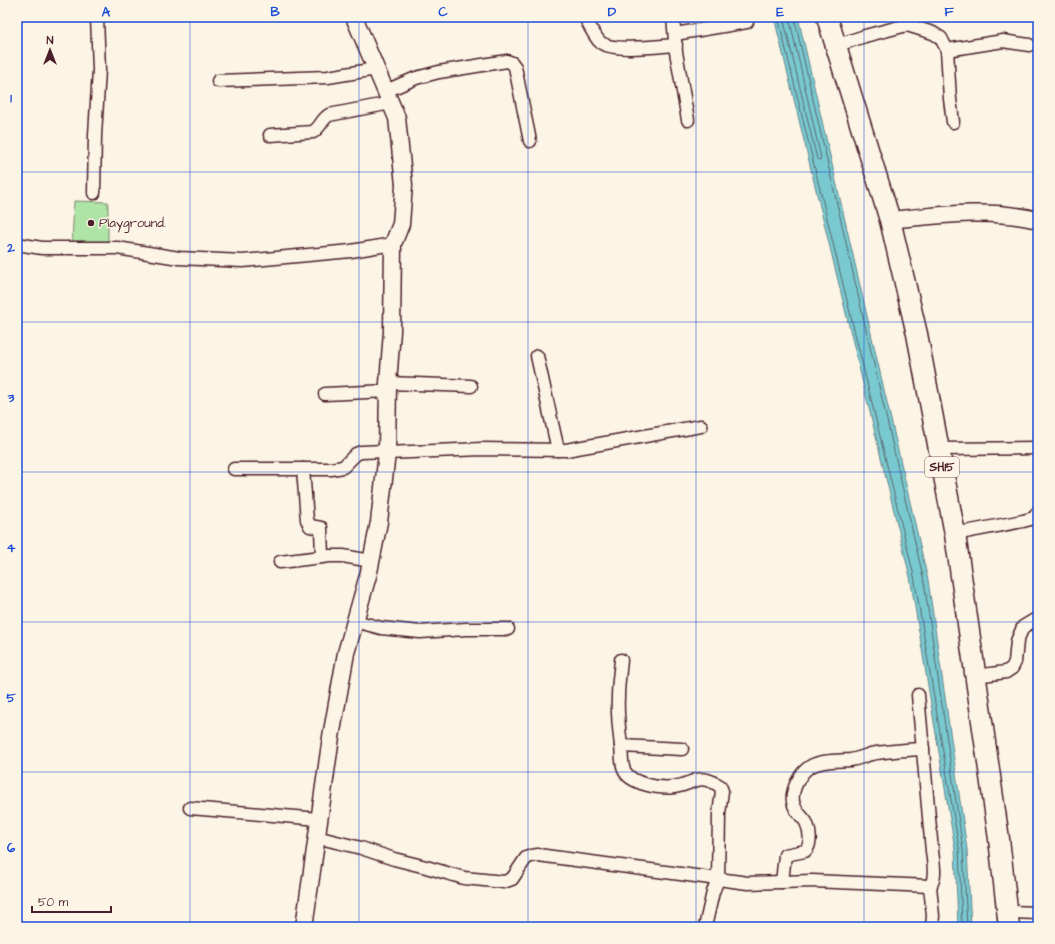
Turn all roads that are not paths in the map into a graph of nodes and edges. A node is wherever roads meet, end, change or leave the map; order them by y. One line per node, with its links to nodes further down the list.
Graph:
1 (97, 17): 18 (street)
2 (354, 17): 11 (street)
3 (584, 17): 7 (street)
4 (673, 17): 7 (street)
5 (827, 17): 9 (main road, SH15)
6 (747, 22): 7 (street)
7 (675, 40): 14 (street)
8 (1029, 45): 10 (street)
9 (836, 46): 10 (street); 19 (main road, SH15)
10 (947, 50): 15 (street)
11 (376, 69): 12 (street); 13 (street)
12 (218, 81)
13 (388, 97): 16 (street); 17 (street); 22 (street)
14 (688, 120)
15 (953, 122)
16 (270, 134)
17 (530, 141)
18 (94, 193)
19 (890, 220): 20 (street); 29 (main road, SH15)
20 (1038, 220)
21 (17, 244): 22 (street)
22 (393, 244): 25 (street)
23 (537, 356): 30 (street)
24 (472, 386): 25 (street)
25 (388, 387): 26 (street); 31 (street)
26 (325, 394)
27 (701, 426): 30 (street)
28 (1038, 448): 29 (street)
29 (939, 449): 35 (main road, SH15)
30 (558, 450): 31 (street)
31 (387, 452): 33 (street); 37 (street)
32 (234, 469): 33 (street)
33 (303, 469): 36 (street)
34 (1038, 512): 35 (street)
35 (955, 534): 43 (main road, SH15)
36 (322, 557): 37 (street); 38 (street)
37 (371, 561): 40 (street)
38 (280, 562)
39 (1038, 618): 43 (street)
40 (355, 621): 41 (street); 49 (street)
41 (508, 629)
42 (621, 660): 45 (street)
43 (975, 676): 55 (main road, SH15)
44 (918, 695): 47 (street)
45 (621, 746): 46 (street); 51 (street)
46 (682, 749)
47 (923, 749): 52 (street); 53 (street)
48 (190, 808): 49 (street)
49 (320, 819): 50 (street)
50 (316, 837): 51 (street); 56 (street)
51 (718, 879): 52 (street); 57 (street)
52 (782, 882): 53 (street)
53 (930, 886): 58 (street)
54 (1038, 913): 55 (street)
55 (1009, 919)
56 (304, 927)
57 (705, 927)
58 (932, 927)

